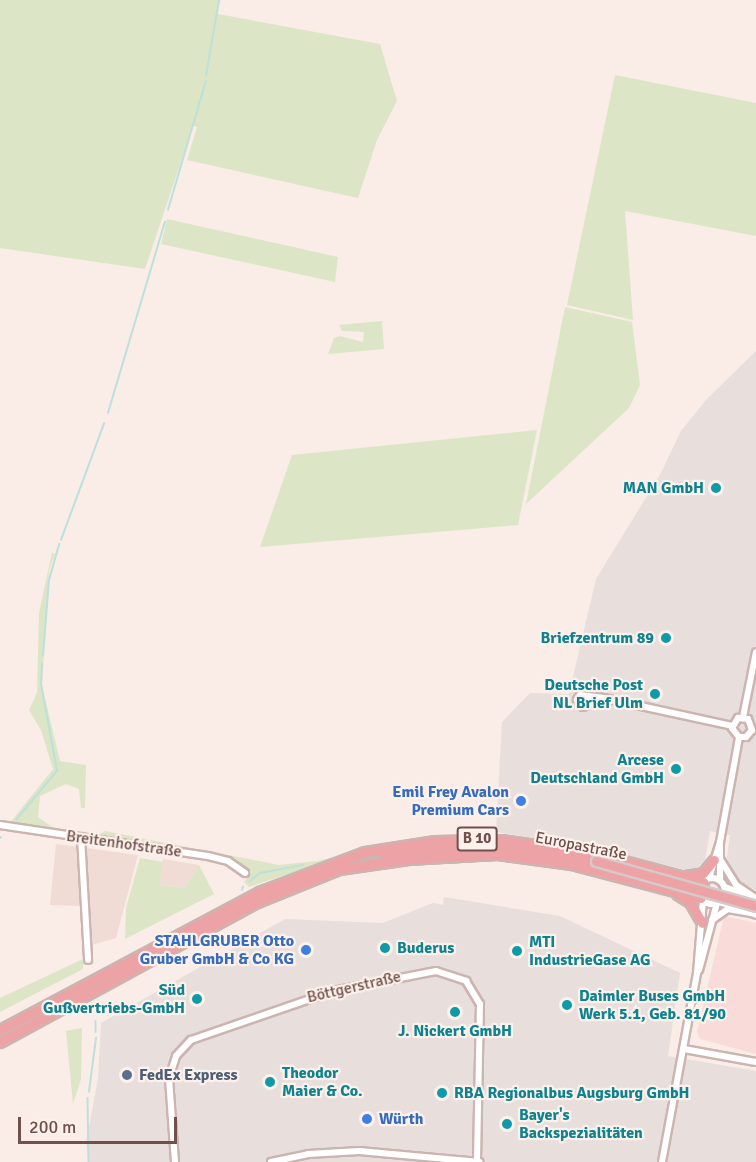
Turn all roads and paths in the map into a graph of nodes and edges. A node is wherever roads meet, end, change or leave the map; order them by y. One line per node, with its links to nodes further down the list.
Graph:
1 (756, 652): 3 (street)
2 (604, 698): 4 (street)
3 (743, 717): 4 (street); 5 (street)
4 (732, 726): 6 (street)
5 (754, 730): 6 (street)
6 (739, 737): 9 (street)
7 (0, 825): 8 (street, Breitenhofstraße)
8 (81, 837): 11 (street, Breitenhofstraße); 21 (street)
9 (717, 860): 12 (highway, B 10); 13 (street); 14 (street); 19 (street)
10 (338, 865): 12 (highway, B 10); 16 (highway); 19 (highway, Europastraße / B 10, bridge); 22 (highway, B 10); 23 (highway, B 10)
11 (245, 873)
12 (671, 873): 13 (highway, B 10)
13 (706, 880): 14 (street); 17 (street)
14 (720, 880): 15 (street)
15 (725, 887): 18 (street); 19 (street)
16 (670, 889): 17 (highway); 20 (highway)
17 (702, 899): 18 (street); 20 (street)
18 (718, 903): 19 (street); 20 (street)
19 (754, 906): 20 (street)
20 (706, 923): 24 (street)
21 (88, 960)
22 (0, 1030)
23 (0, 1042)
24 (684, 1049): 25 (street); 29 (street)
25 (756, 1062)
26 (175, 1162): 28 (street, Böttgerstraße)
27 (271, 1162): 28 (street)
28 (478, 1162)
29 (662, 1162)

